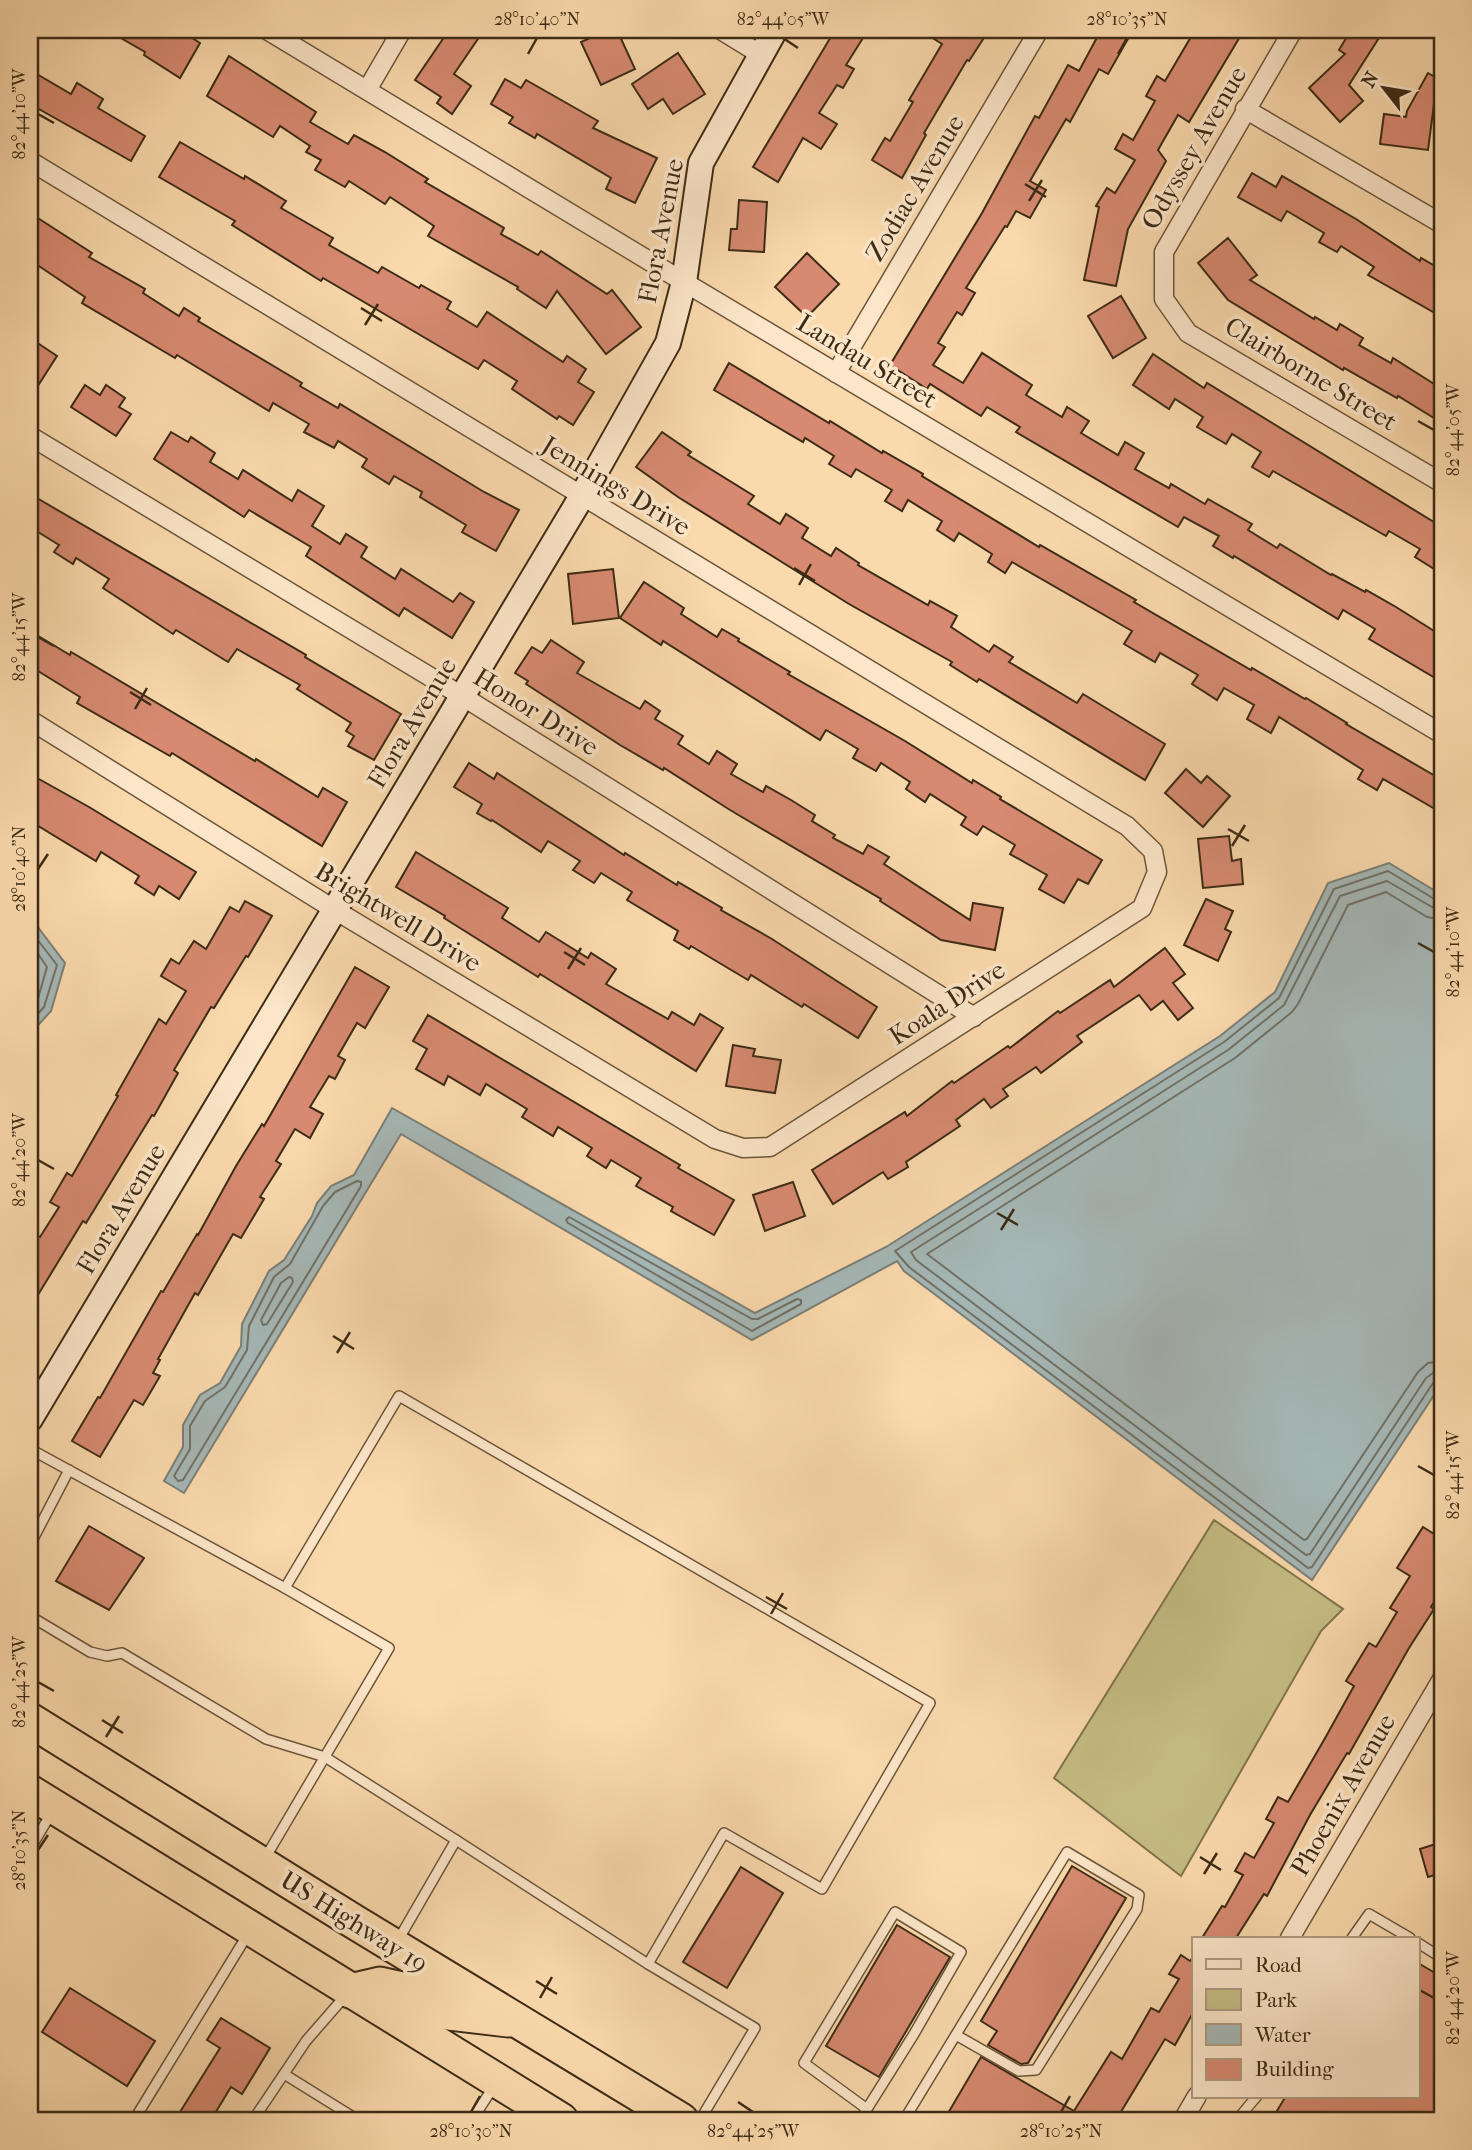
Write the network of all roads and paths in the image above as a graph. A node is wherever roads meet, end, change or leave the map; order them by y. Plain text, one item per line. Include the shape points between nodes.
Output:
1 (267, 30) edge
2 (402, 30) edge
3 (721, 30) edge
4 (775, 30) edge
5 (1040, 30) edge
6 (1293, 30) edge
7 (760, 54) junction
8 (367, 90) junction
9 (1245, 109) junction
10 (30, 161) edge
11 (1440, 219) edge
12 (684, 282) junction
13 (1164, 299) joint
14 (836, 373) junction
15 (30, 436) edge
16 (1442, 482) edge
17 (582, 496) junction
18 (462, 696) junction
19 (30, 720) edge
20 (1442, 734) edge
21 (1157, 872) joint
22 (335, 910) junction
23 (974, 1017) junction
24 (743, 1148) joint
25 (30, 1419) edge
26 (30, 1449) edge
27 (69, 1470) junction
28 (30, 1545) edge
29 (285, 1588) junction
30 (30, 1616) edge
31 (1442, 1679) edge
32 (30, 1720) edge
33 (325, 1757) junction
34 (42, 1800) edge
35 (456, 1840) junction
36 (30, 1849) edge
37 (261, 1864) junction
38 (250, 1929) junction
39 (1291, 1937) edge
40 (1353, 1937) edge
41 (1407, 1937) edge
42 (1420, 1944) edge
43 (395, 1947) junction
44 (1442, 1958) edge
45 (648, 1964) junction
46 (349, 1991) junction
47 (517, 2021) junction
48 (956, 2035) junction
49 (284, 2074) junction
50 (497, 2081) junction
51 (1196, 2098) edge
52 (1255, 2098) edge
53 (867, 2109) junction
54 (134, 2120) edge
55 (253, 2120) edge
56 (358, 2120) edge
57 (472, 2120) edge
58 (561, 2120) edge
59 (681, 2120) edge
60 (700, 2120) edge
61 (860, 2120) edge
62 (904, 2120) edge
63 (1183, 2120) edge
64 (1237, 2120) edge

1 - 8 street, Landau Street
2 - 8 street
3 - 7 street
4 - 7 street, Flora Avenue
5 - 14 street, Zodiac Avenue
6 - 9 street, Odyssey Avenue
7 - 12 street, Flora Avenue via 701,163
8 - 12 street, Landau Street
9 - 11 street
9 - 13 street, Odyssey Avenue via 1164,252
10 - 17 street, Jennings Drive
12 - 14 street, Landau Street
12 - 17 street, Flora Avenue via 668,344
13 - 16 street, Clairborne Street via 1188,333
14 - 20 street, Landau Street
15 - 18 street, Honor Drive
17 - 18 street, Flora Avenue
17 - 21 street, Jennings Drive via 1127,826 1153,851
18 - 22 street, Flora Avenue
18 - 23 street, Honor Drive
19 - 22 street, Brightwell Drive
21 - 23 street, Koala Drive via 1142,908
22 - 24 street, Brightwell Drive via 715,1139
22 - 25 street, Flora Avenue
23 - 24 street, Koala Drive via 771,1147
26 - 27 lane
27 - 28 lane
27 - 29 lane
29 - 33 lane via 389,1648
29 - 45 lane via 399,1396 930,1703 822,1889 724,1833
30 - 33 lane via 90,1652 122,1653 134,1659 266,1739
31 - 39 street, Phoenix Avenue
32 - 37 highway, US Highway 19
33 - 35 lane
33 - 37 lane
34 - 36 lane
34 - 38 highway
35 - 43 lane
35 - 45 lane
37 - 43 highway, US Highway 19
38 - 46 highway
38 - 54 lane
40 - 41 lane via 1369,1914
42 - 44 lane
43 - 47 highway, US Highway 19
45 - 60 lane via 755,2028
46 - 47 highway via 380,1984 407,1990 449,2013
46 - 49 lane
46 - 50 highway
47 - 59 highway, US Highway 19
48 - 48 lane via 1019,2071 1036,2070 1137,1909 1139,1895 1067,1852
48 - 62 lane
49 - 55 lane
49 - 56 lane
50 - 57 lane
50 - 58 highway
51 - 63 street
52 - 64 lane
53 - 53 lane via 961,1952 895,1912 804,2063
53 - 61 lane

